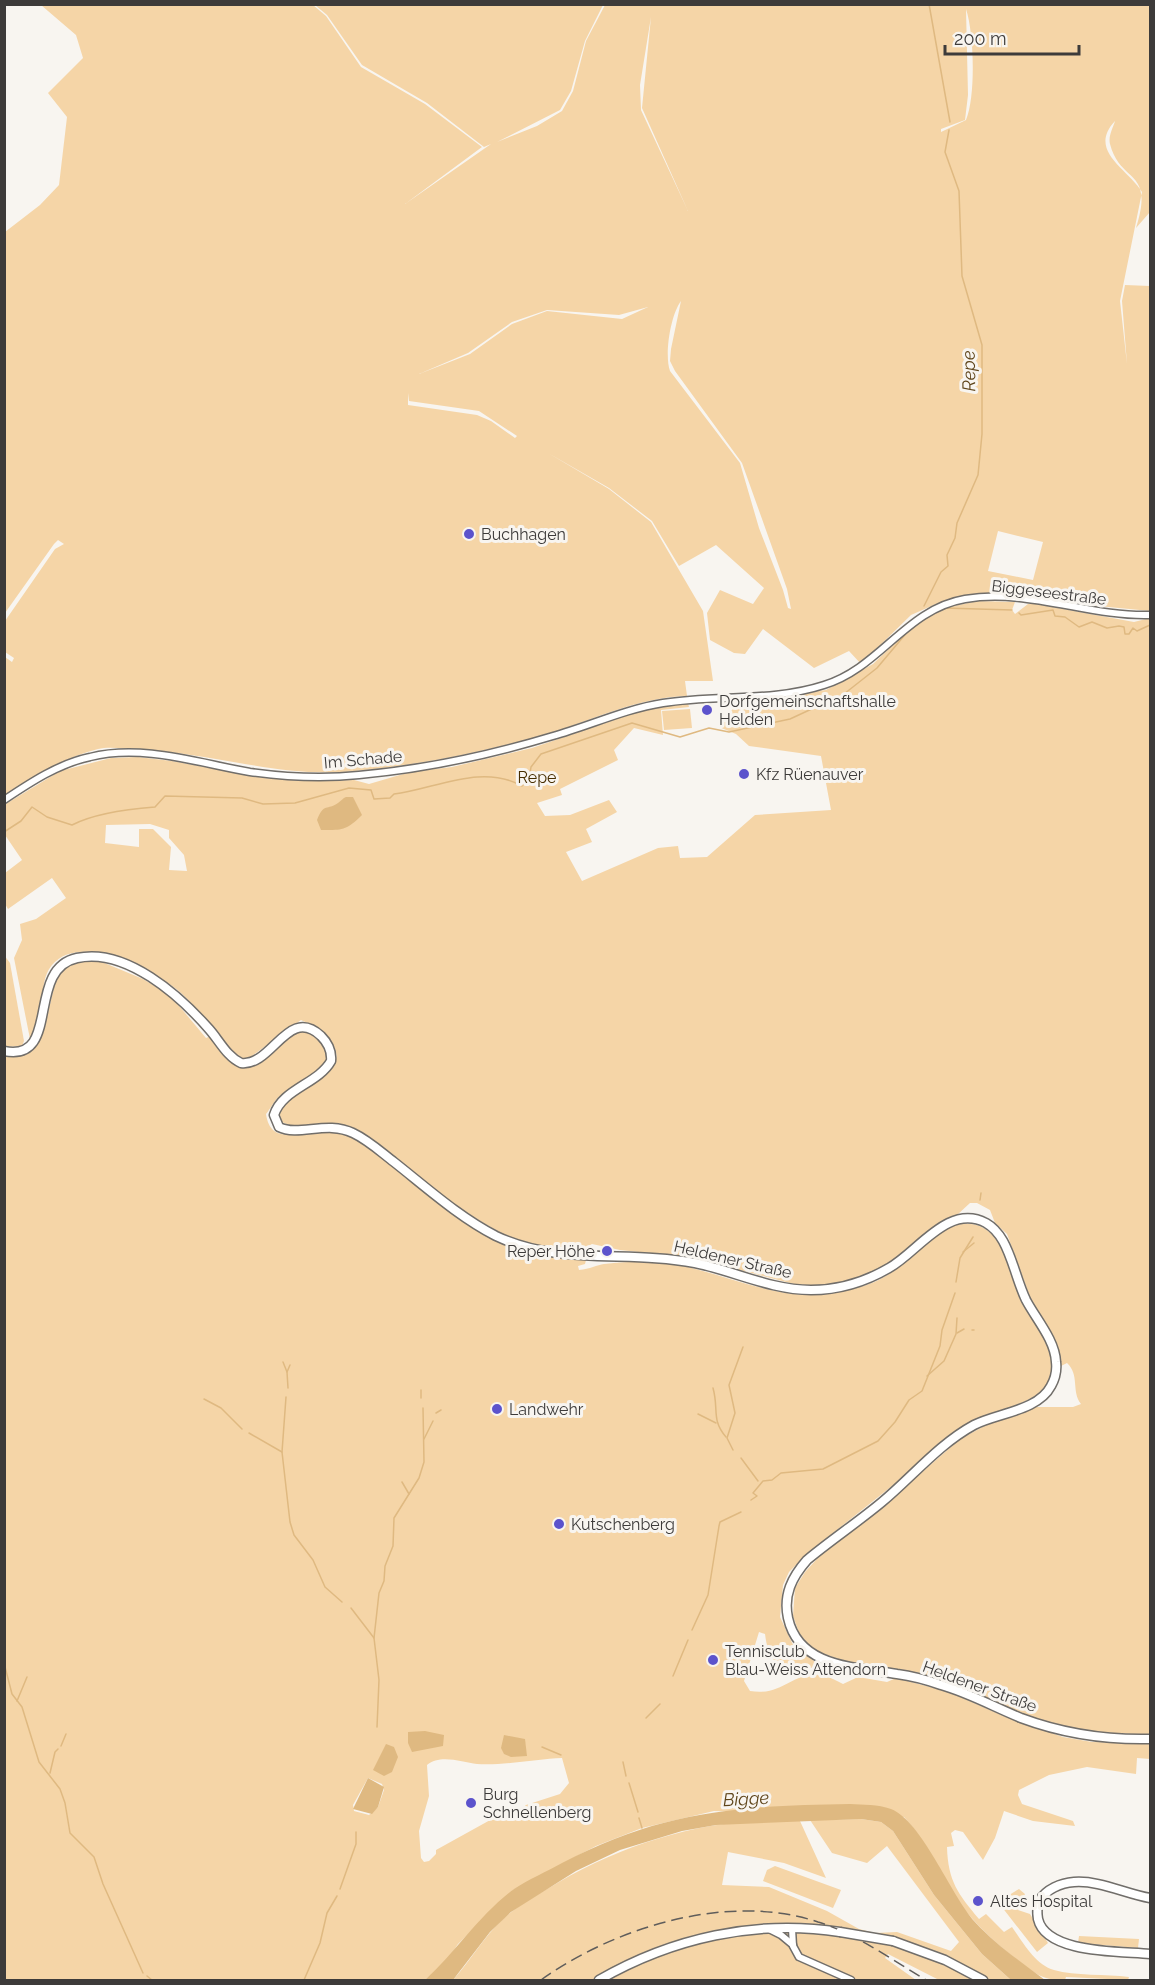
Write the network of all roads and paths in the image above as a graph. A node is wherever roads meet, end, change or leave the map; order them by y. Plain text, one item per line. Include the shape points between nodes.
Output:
1 (1150, 615) edge
2 (729, 698) joint
3 (4, 800) edge
4 (4, 1051) edge
5 (1150, 1739) edge
6 (1150, 1898) edge
7 (769, 1929) junction
8 (792, 1929) junction
9 (793, 1946) junction
10 (1150, 1954) edge
11 (598, 1980) edge
12 (851, 1980) edge
13 (983, 1980) edge

1 - 2 street, Biggeseestraße via 1118,615 1019,599 980,597 947,603 913,620 867,664 834,682 789,693
2 - 3 street, Im Schade via 663,702 481,755 359,775 278,775 166,756 101,755 57,768
4 - 5 main road, Heldener Straße via 19,1051 34,1042 49,981 56,969 77,958 100,957 137,970 171,990 241,1063 257,1060 293,1029 314,1031 330,1049 331,1061 279,1104 274,1115 279,1127 290,1130 323,1126 352,1132 469,1221 540,1252 696,1263 794,1289 824,1289 852,1285 877,1275 950,1222 968,1219 986,1223 1004,1243 1025,1298 1051,1344 1056,1360 1051,1387 1035,1401 964,1431 807,1560 788,1588 789,1624 807,1650 829,1662 930,1681 1064,1731 1098,1738
6 - 10 main road via 1075,1882 1054,1887 1037,1910 1040,1925 1059,1942
7 - 8 main road
7 - 9 street
7 - 11 main road via 730,1932 682,1943
8 - 9 street
8 - 13 main road, bridge via 893,1941 945,1960
9 - 12 street via 803,1960

